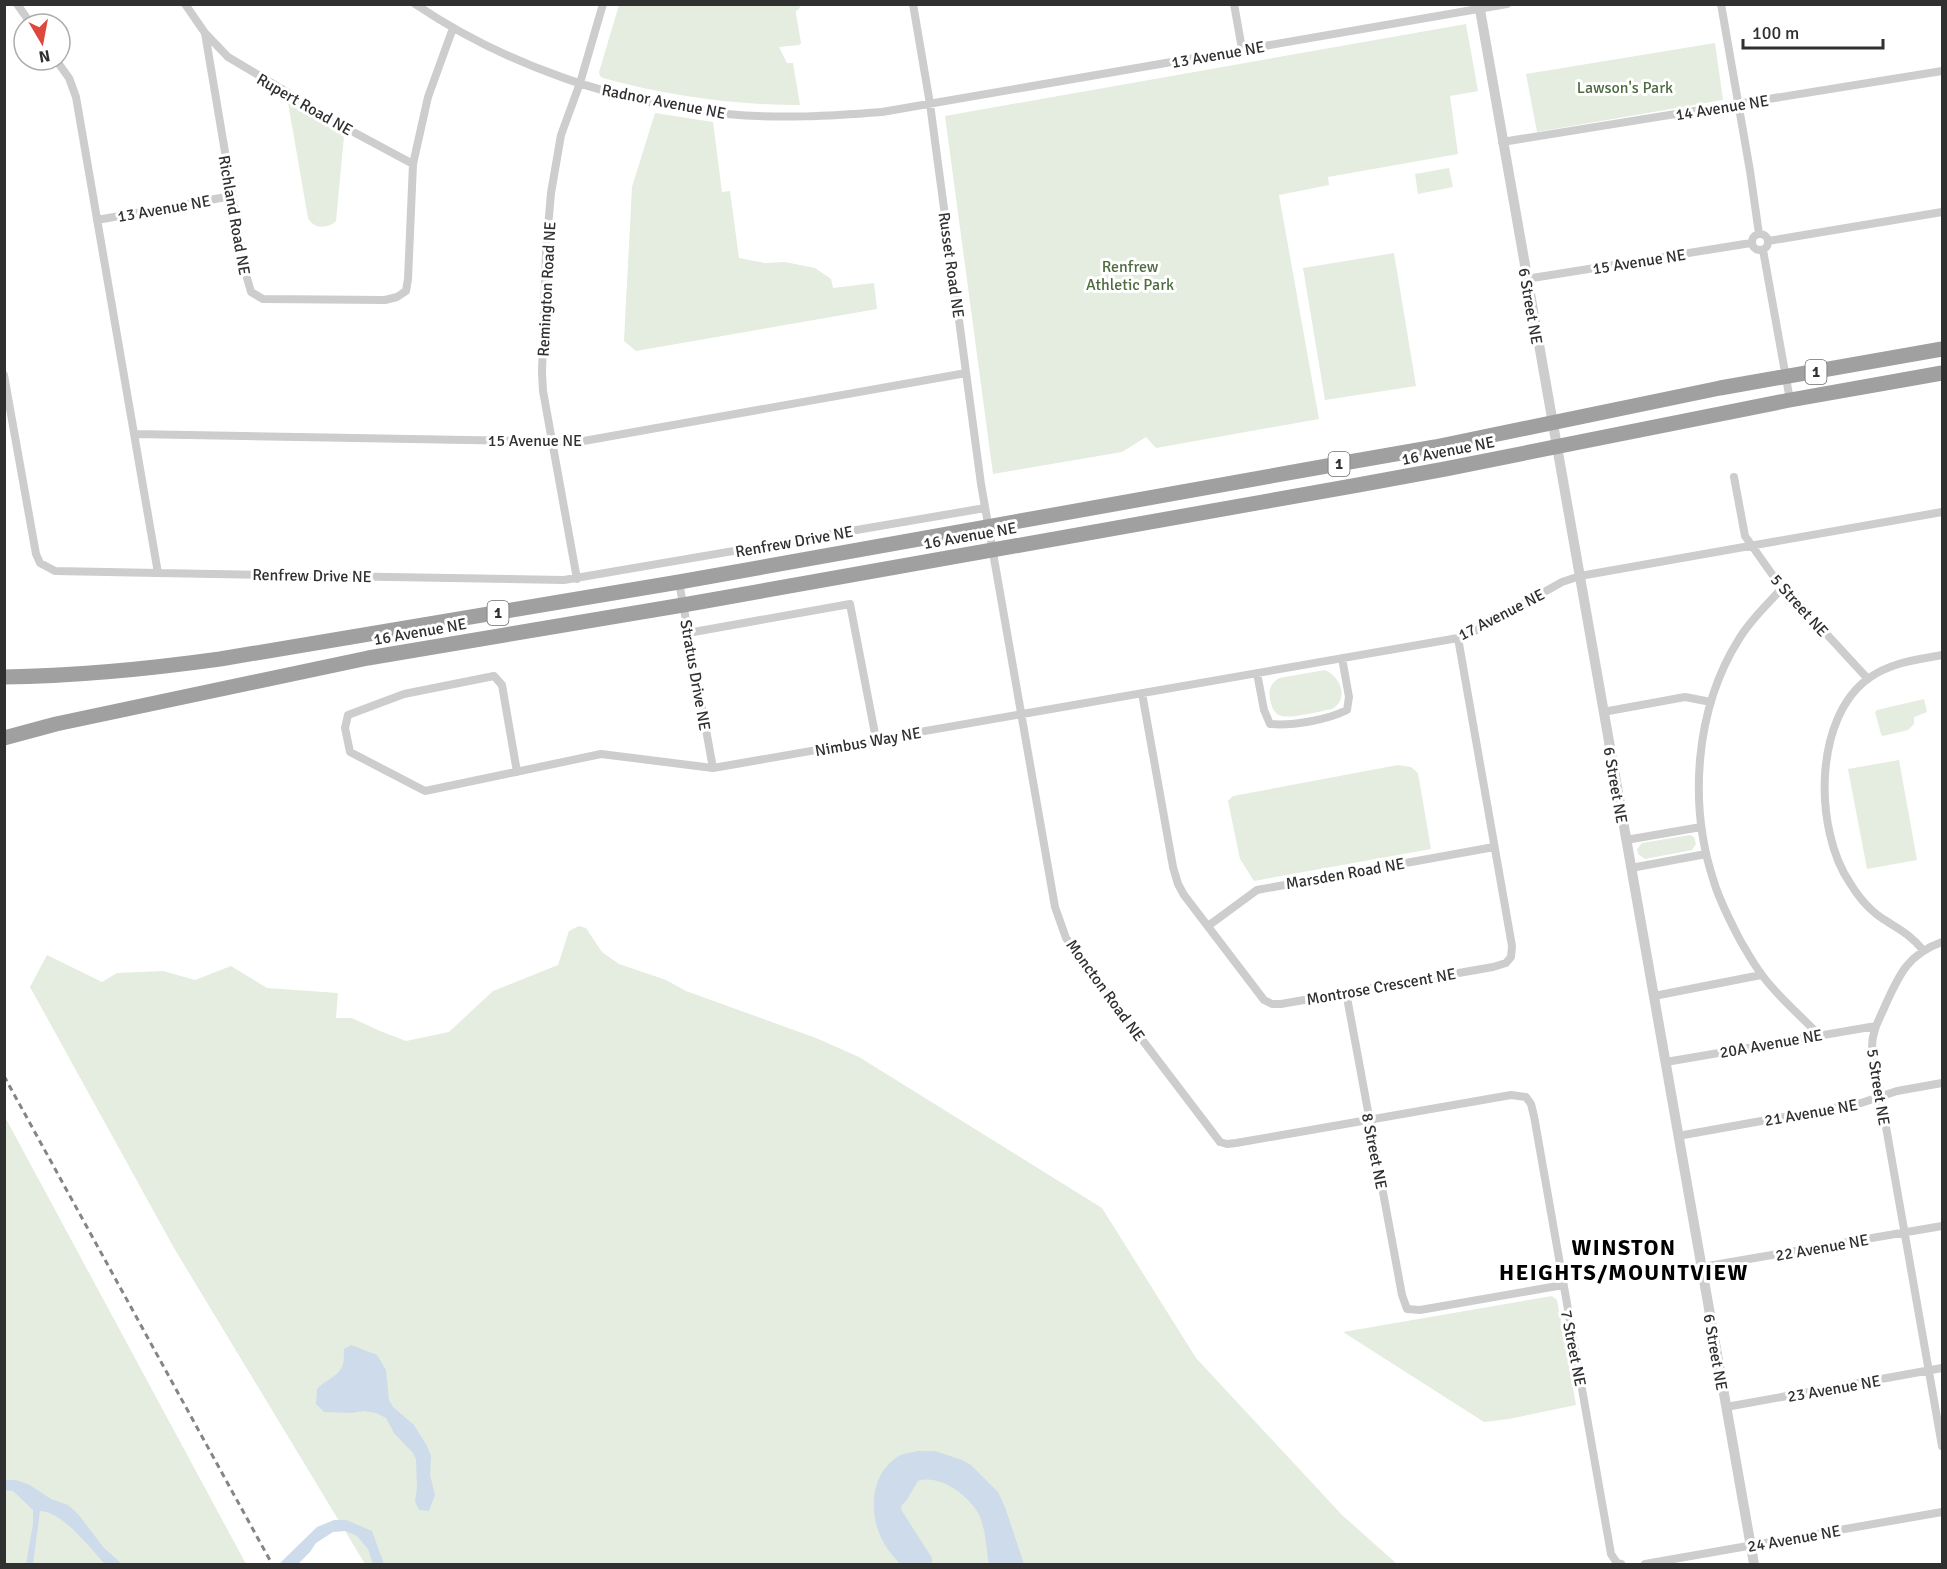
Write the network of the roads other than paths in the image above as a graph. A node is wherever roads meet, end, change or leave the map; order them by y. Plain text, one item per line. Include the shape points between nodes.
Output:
1 (185, 4) edge
2 (415, 4) edge
3 (603, 4) edge
4 (913, 4) edge
5 (1234, 4) edge
6 (1507, 4) edge
7 (1721, 4) edge
8 (1479, 7) edge
9 (453, 28) junction
10 (205, 33) junction
11 (1242, 50) junction
12 (1942, 71) edge
13 (65, 72) edge
14 (580, 83) junction
15 (930, 104) junction
16 (1739, 104) junction
17 (1502, 142) junction
18 (413, 164) junction
19 (232, 196) junction
20 (1942, 212) edge
21 (97, 220) junction
22 (1759, 234) junction
23 (1768, 241) junction
24 (1751, 243) junction
25 (1763, 250) junction
26 (1526, 279) junction
27 (1942, 349) edge
28 (966, 373) junction
29 (1942, 373) edge
30 (4, 375) edge
31 (1786, 377) junction
32 (1790, 400) junction
33 (1551, 423) junction
34 (134, 434) junction
35 (552, 441) junction
36 (1556, 446) junction
37 (1734, 477) dead end
38 (985, 508) junction
39 (1942, 512) edge
40 (988, 526) junction
41 (1752, 546) junction
42 (992, 549) junction
43 (158, 573) junction
44 (1580, 576) junction
45 (577, 579) junction
46 (679, 582) junction
47 (1783, 587) junction
48 (683, 605) junction
49 (688, 633) junction
50 (1458, 638) junction
51 (1942, 655) edge
52 (1342, 658) junction
53 (1257, 673) junction
54 (4, 677) edge
55 (1868, 679) junction
56 (1142, 693) junction
57 (1711, 702) junction
58 (1603, 712) junction
59 (1022, 713) junction
60 (4, 738) edge
61 (876, 739) junction
62 (713, 768) junction
63 (517, 771) junction
64 (1701, 827) junction
65 (1626, 840) junction
66 (1494, 848) junction
67 (1706, 854) junction
68 (1631, 868) junction
69 (1208, 926) junction
70 (1942, 942) edge
71 (1923, 950) junction
72 (1761, 975) junction
73 (1346, 992) junction
74 (1654, 996) junction
75 (1875, 1026) junction
76 (1819, 1035) junction
77 (1666, 1062) junction
78 (1942, 1083) edge
79 (1880, 1096) junction
80 (1369, 1120) junction
81 (1678, 1136) junction
82 (1942, 1226) edge
83 (1905, 1233) junction
84 (1702, 1267) junction
85 (1563, 1285) junction
86 (1942, 1368) edge
87 (1929, 1371) junction
88 (1726, 1407) junction
89 (1942, 1446) edge
90 (1942, 1512) edge
91 (1751, 1546) junction
92 (1619, 1564) edge
93 (1645, 1564) edge
94 (1754, 1564) edge

1 - 10 street, Richland Road NE
2 - 9 street, Radnor Avenue NE
3 - 14 street, Remington Road NE
4 - 15 street, Russet Road NE
5 - 11 street
6 - 8 street, 13 Avenue NE
7 - 16 street
8 - 11 street, 13 Avenue NE
8 - 17 street, 6 Street NE
9 - 14 street, Radnor Avenue NE via 517,60
9 - 18 street, Richland Road NE via 428,97
10 - 18 street, Rupert Road NE via 228,57 318,113
10 - 19 street, Richland Road NE
11 - 15 street, 13 Avenue NE
12 - 16 street, 14 Avenue NE
13 - 21 street via 76,97
14 - 15 street, Radnor Avenue NE via 649,101 756,116 836,116
14 - 35 street, Remington Road NE via 561,135 546,251 542,372
15 - 28 street, Russet Road NE
16 - 17 street, 14 Avenue NE
16 - 22 street
17 - 26 street, 6 Street NE
18 - 19 street, Richland Road NE via 406,291 385,300 263,299 251,292
19 - 21 street, 13 Avenue NE
20 - 23 street
21 - 34 street
22 - 23 street via 1764,234
22 - 24 street
23 - 25 street
24 - 25 street via 1755,249
24 - 26 street, 15 Avenue NE
25 - 31 street
26 - 33 street, 6 Street NE
27 - 31 highway, 16 Avenue NE / 1
28 - 35 street, 15 Avenue NE via 578,442
28 - 38 street, Russet Road NE
29 - 32 highway, 16 Avenue NE / 1
30 - 43 street, Renfrew Drive NE via 40,563 64,572
31 - 32 street
31 - 33 highway, 16 Avenue NE / 1
32 - 36 highway, 16 Avenue NE / 1
33 - 36 street, 6 Street NE
33 - 40 highway, 16 Avenue NE / 1
34 - 35 street, 15 Avenue NE
34 - 43 street
35 - 45 street, Remington Road NE
36 - 42 highway, 16 Avenue NE / 1 via 1436,471
36 - 44 street, 6 Street NE
37 - 41 street, 5 Street NE via 1745,536
38 - 40 street, Russet Road NE
38 - 45 street, Renfrew Drive NE
39 - 41 street, 17 Avenue NE
40 - 42 street, Moncton Road NE
40 - 46 highway, 16 Avenue NE / 1
41 - 44 street, 17 Avenue NE
41 - 47 street, 5 Street NE
42 - 48 highway, 16 Avenue NE / 1
42 - 59 street, Moncton Road NE
43 - 45 street, Renfrew Drive NE
44 - 50 street, 17 Avenue NE
44 - 58 street, 6 Street NE
46 - 48 street, Stratus Drive NE
46 - 54 highway, 16 Avenue NE / 1 via 209,660 82,674
47 - 55 street, 5 Street NE
47 - 57 street via 1739,639
48 - 49 street, Stratus Drive NE
48 - 60 highway, 16 Avenue NE / 1 via 368,658
49 - 61 street via 850,604
49 - 62 street, Stratus Drive NE
50 - 52 street, 17 Avenue NE
50 - 66 street, Montrose Crescent NE
51 - 55 street via 1892,665
52 - 53 street, 17 Avenue NE
52 - 53 street via 1349,697 1347,710 1336,716 1270,724
53 - 56 street, 17 Avenue NE
55 - 71 street via 1846,702 1832,732 1826,768 1829,832 1836,858 1857,893
56 - 59 street, 17 Avenue NE
56 - 69 street, Montrose Crescent NE via 1175,876
57 - 58 street via 1685,697
57 - 64 street via 1700,760
58 - 65 street, 6 Street NE
59 - 61 street, Nimbus Way NE
59 - 80 street, Moncton Road NE via 1055,907 1062,928 1080,958 1220,1142 1236,1143
61 - 62 street, Nimbus Way NE
62 - 63 street, Nimbus Way NE via 601,754
63 - 63 street, Nimbus Way NE via 425,791 350,752 345,728 348,715 404,694 494,676 502,686
64 - 65 street
64 - 67 street
65 - 68 street, 6 Street NE
66 - 69 street, Marsden Road NE via 1257,890
66 - 73 street, Montrose Crescent NE via 1512,946 1506,963
67 - 68 street
67 - 72 street via 1727,916
68 - 74 street, 6 Street NE
69 - 73 street, Montrose Crescent NE via 1264,1000 1272,1004
70 - 71 street
71 - 75 street, 5 Street NE via 1899,976
72 - 74 street
72 - 76 street
73 - 80 street, 8 Street NE
74 - 77 street, 6 Street NE
75 - 76 street, 20A Avenue NE
75 - 79 street, 5 Street NE via 1872,1047
76 - 77 street, 20A Avenue NE
77 - 81 street, 6 Street NE
78 - 79 street, 21 Avenue NE
79 - 81 street, 21 Avenue NE via 1861,1104
79 - 83 street, 5 Street NE
80 - 85 street, 8 Street NE via 1407,1309
80 - 85 street, 7 Street NE via 1511,1095 1526,1097 1534,1116
81 - 84 street, 6 Street NE
82 - 83 street, 22 Avenue NE
83 - 84 street, 22 Avenue NE
83 - 87 street, 5 Street NE
84 - 88 street, 6 Street NE
85 - 92 street, 7 Street NE via 1611,1554
86 - 87 street, 23 Avenue NE
87 - 88 street, 23 Avenue NE
87 - 89 street, 5 Street NE
88 - 91 street, 6 Street NE
90 - 91 street, 24 Avenue NE
91 - 93 street, 24 Avenue NE
91 - 94 street, 6 Street NE

